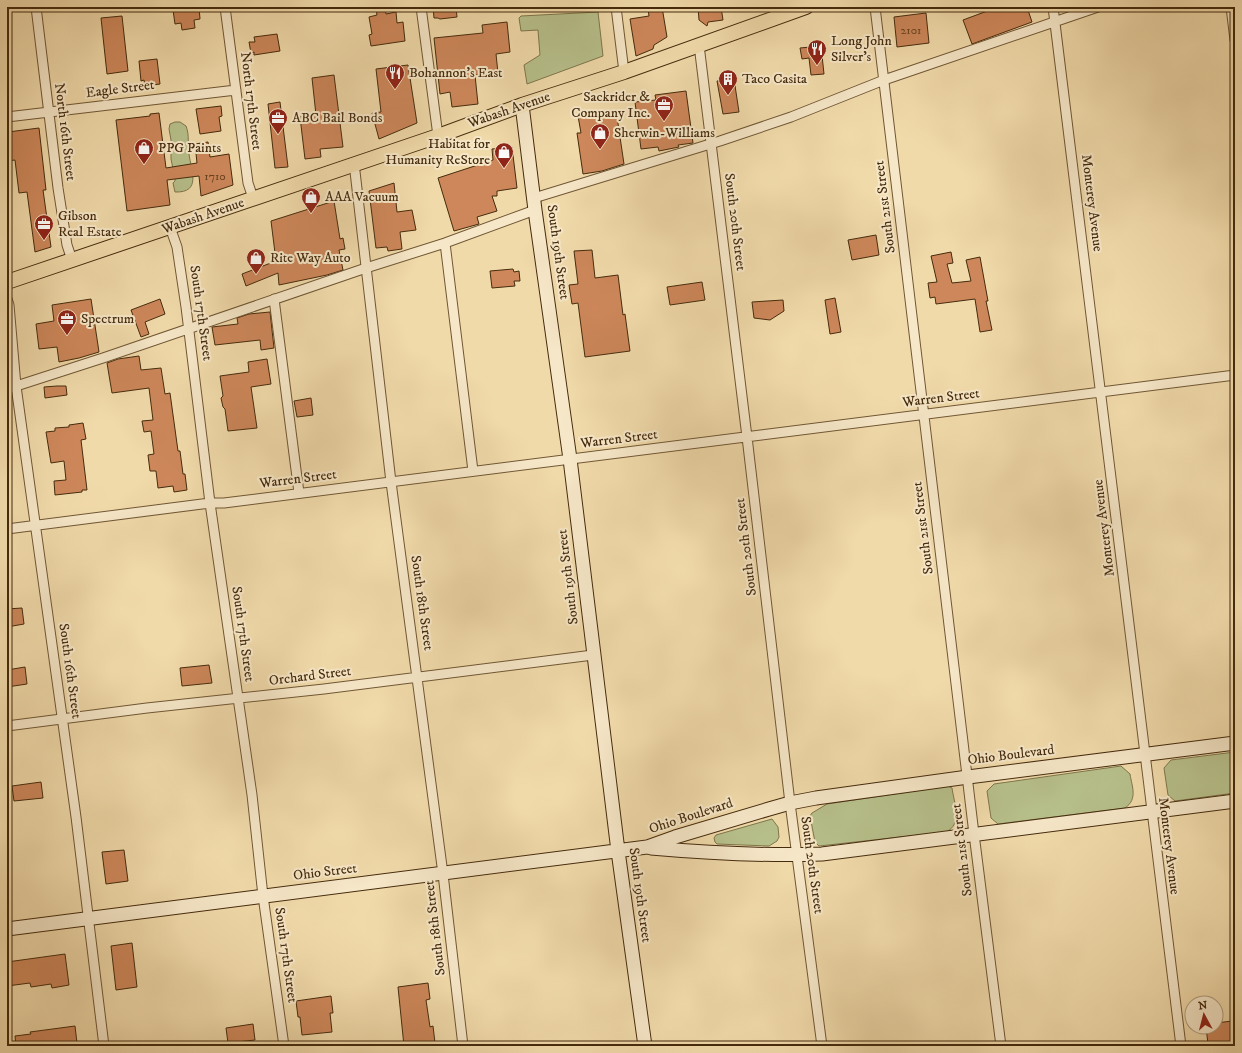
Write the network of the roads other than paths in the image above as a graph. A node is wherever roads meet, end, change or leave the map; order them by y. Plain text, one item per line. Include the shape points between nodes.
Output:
1 (36, 7) edge
2 (225, 7) edge
3 (421, 7) edge
4 (616, 7) edge
5 (875, 7) edge
6 (1054, 7) edge
7 (1098, 7) edge
8 (1231, 7) edge
9 (802, 8) edge
10 (1055, 22) junction
11 (1235, 40) edge
12 (699, 45) junction
13 (624, 72) junction
14 (884, 80) junction
15 (236, 90) junction
16 (522, 105) junction
17 (49, 112) junction
18 (7, 117) edge
19 (438, 136) junction
20 (711, 144) junction
21 (354, 163) junction
22 (253, 198) junction
23 (535, 204) junction
24 (170, 227) junction
25 (445, 243) junction
26 (72, 260) junction
27 (366, 268) junction
28 (7, 282) edge
29 (7, 299) edge
30 (274, 300) junction
31 (189, 329) junction
32 (1235, 375) edge
33 (16, 386) junction
34 (7, 389) edge
35 (1102, 392) junction
36 (924, 414) junction
37 (747, 437) junction
38 (570, 459) junction
39 (473, 471) junction
40 (391, 482) junction
41 (299, 493) junction
42 (210, 503) junction
43 (35, 526) junction
44 (7, 529) edge
45 (593, 655) junction
46 (417, 677) junction
47 (237, 698) junction
48 (63, 720) junction
49 (7, 726) edge
50 (1235, 743) edge
51 (1144, 755) junction
52 (968, 776) junction
53 (1235, 801) edge
54 (790, 803) junction
55 (1150, 811) junction
56 (974, 834) junction
57 (647, 847) junction
58 (618, 851) junction
59 (797, 855) junction
60 (443, 874) junction
61 (264, 896) junction
62 (89, 919) junction
63 (7, 930) edge
64 (104, 1046) edge
65 (284, 1046) edge
66 (463, 1046) edge
67 (644, 1046) edge
68 (822, 1046) edge
69 (1001, 1046) edge
70 (1181, 1046) edge

1 - 17 street, North 16th Street
2 - 15 street, North 17th Street
3 - 19 street
4 - 13 street
5 - 14 street, South 21st Street
6 - 10 street, Monterey Avenue
7 - 10 street
8 - 11 street
9 - 12 main road, Wabash Avenue
10 - 14 street
10 - 35 street, Monterey Avenue
12 - 13 main road, Wabash Avenue
12 - 20 street, South 20th Street
13 - 16 main road, Wabash Avenue
14 - 20 street via 791,117
14 - 36 street, South 21st Street
15 - 17 street, Eagle Street
15 - 22 street, North 17th Street via 248,183
16 - 19 main road, Wabash Avenue
16 - 23 street, South 19th Street
17 - 18 street, Eagle Street
17 - 26 street, North 16th Street via 67,245
19 - 21 main road, Wabash Avenue
20 - 23 street
20 - 37 street, South 20th Street
21 - 22 main road, Wabash Avenue
21 - 27 street, South 18th Street
22 - 24 main road, Wabash Avenue
23 - 25 street
23 - 38 street, South 19th Street
24 - 26 main road, Wabash Avenue
24 - 31 street, South 17th Street via 177,247
25 - 27 street
25 - 39 street
26 - 28 main road, Wabash Avenue
27 - 30 street
27 - 40 street, South 18th Street
29 - 33 street, South 16th Street
30 - 31 street
30 - 41 street
31 - 33 street
31 - 42 street, South 17th Street
32 - 35 street, Warren Street
33 - 34 street
33 - 43 street, South 16th Street
35 - 36 street, Warren Street
35 - 51 street, Monterey Avenue
36 - 37 street, Warren Street
36 - 52 street, South 21st Street
37 - 38 street, Warren Street
37 - 54 street, South 20th Street
38 - 39 street, Warren Street
38 - 45 street, South 19th Street
39 - 40 street, Warren Street
40 - 41 street, Warren Street
40 - 46 street, South 18th Street
41 - 42 street, Warren Street
42 - 43 street, Warren Street
42 - 47 street, South 17th Street
43 - 44 street, Warren Street
43 - 48 street, South 16th Street
45 - 46 street, Orchard Street
45 - 58 street, South 19th Street
46 - 47 street, Orchard Street
46 - 60 street, South 18th Street
47 - 48 street, Orchard Street
47 - 61 street, South 17th Street
48 - 49 street, Orchard Street
48 - 62 street, South 16th Street
50 - 51 street, Ohio Boulevard
51 - 52 street, Ohio Boulevard
51 - 55 street, Monterey Avenue
52 - 54 street, Ohio Boulevard
52 - 56 street, South 21st Street
53 - 55 street, Ohio Boulevard
54 - 57 street, Ohio Boulevard
54 - 59 street, South 20th Street
55 - 56 street, Ohio Boulevard
55 - 70 street, Monterey Avenue
56 - 59 street, Ohio Boulevard
56 - 69 street, South 21st Street
57 - 58 street, Ohio Street
57 - 59 street, Ohio Boulevard
58 - 60 street, Ohio Street
58 - 67 street, South 19th Street
59 - 68 street, South 20th Street
60 - 61 street, Ohio Street
60 - 66 street, South 18th Street
61 - 62 street, Ohio Street
61 - 65 street, South 17th Street
62 - 63 street, Ohio Street
62 - 64 street, South 16th Street

